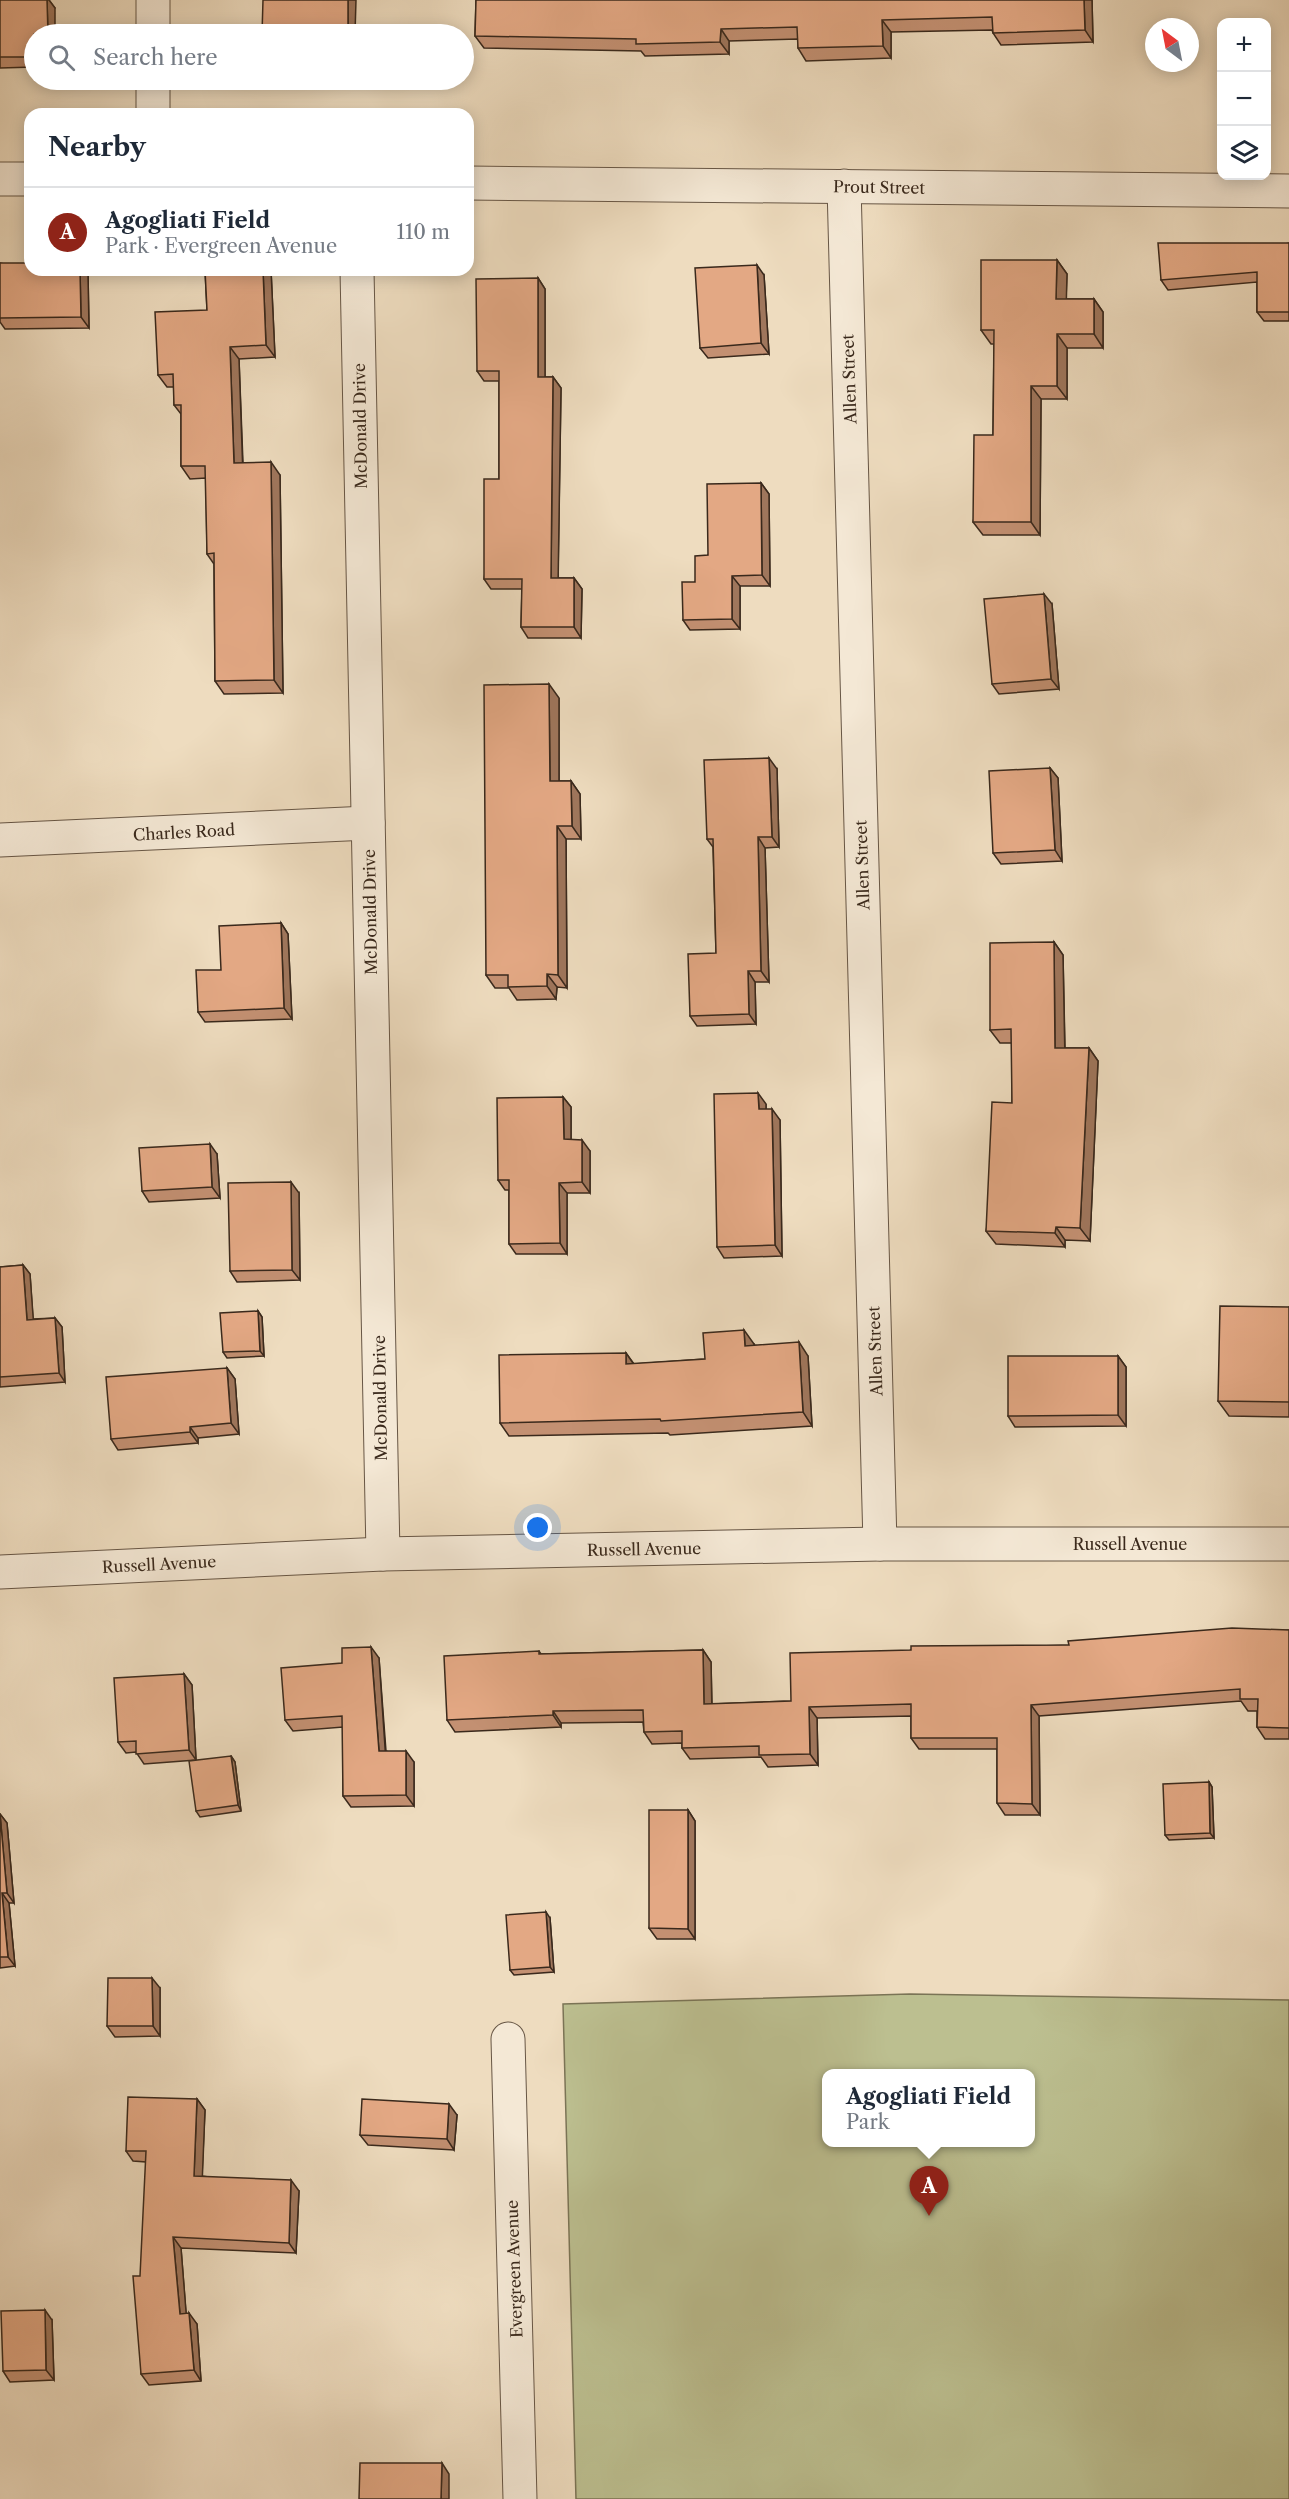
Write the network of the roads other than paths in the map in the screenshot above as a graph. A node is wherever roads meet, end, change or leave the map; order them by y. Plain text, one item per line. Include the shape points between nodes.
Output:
1 (153, 0) edge
2 (153, 24) edge
3 (153, 90) edge
4 (153, 108) edge
5 (0, 179) edge
6 (24, 179) edge
7 (474, 183) edge
8 (844, 186) junction
9 (1289, 191) edge
10 (357, 276) edge
11 (368, 823) junction
12 (0, 840) edge
13 (880, 1544) junction
14 (1289, 1544) edge
15 (383, 1554) junction
16 (0, 1572) edge
17 (508, 2039) dead end
18 (520, 2499) edge

1 - 2 street
3 - 4 street
5 - 6 street
7 - 8 street, Prout Street
8 - 9 street, Prout Street
8 - 13 street, Allen Street
10 - 11 street, McDonald Drive
11 - 12 street, Charles Road
11 - 15 street, McDonald Drive
13 - 14 street, Russell Avenue
13 - 15 street, Russell Avenue
15 - 16 street, Russell Avenue
17 - 18 street, Evergreen Avenue

